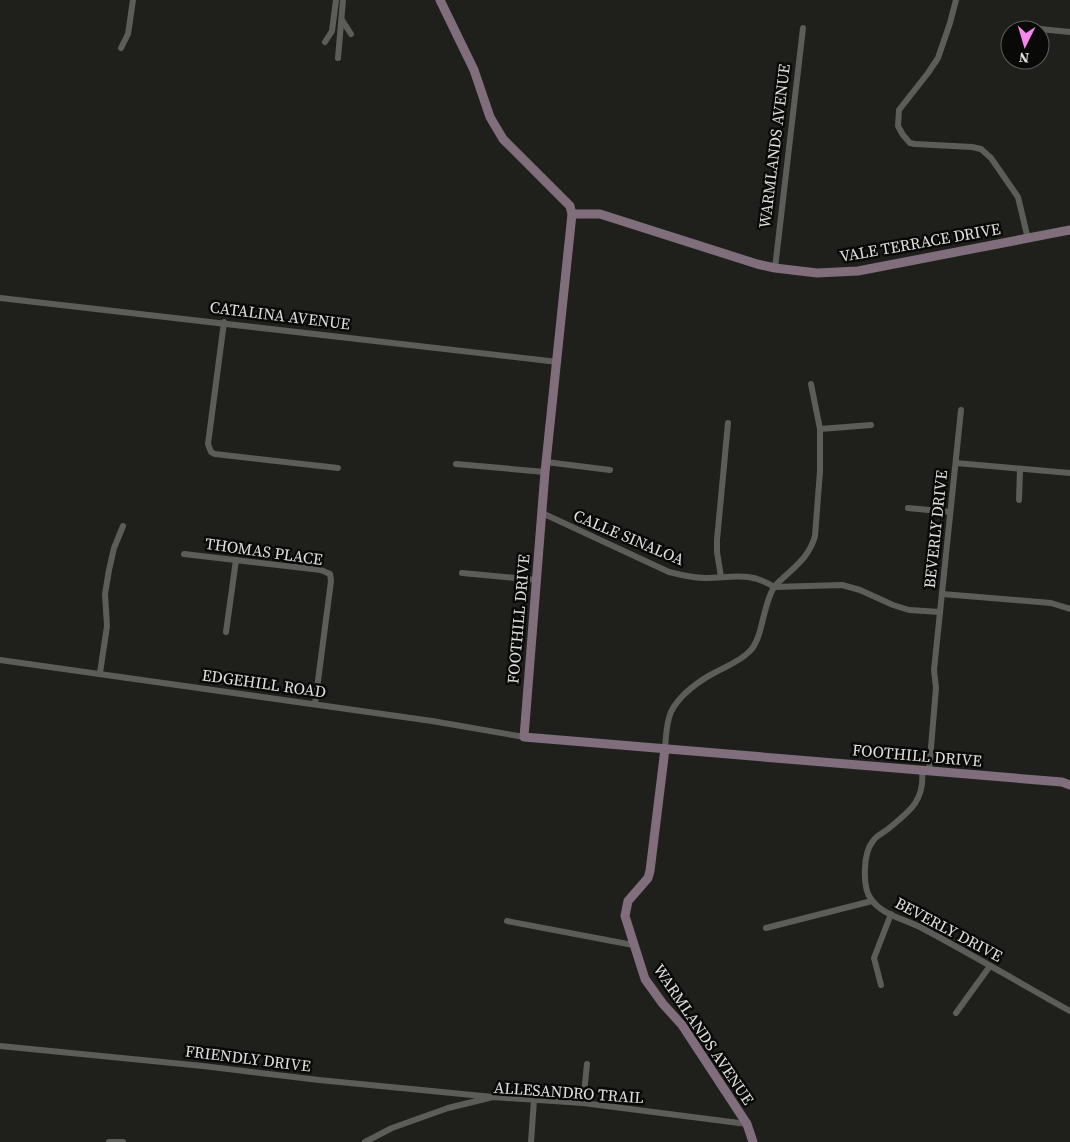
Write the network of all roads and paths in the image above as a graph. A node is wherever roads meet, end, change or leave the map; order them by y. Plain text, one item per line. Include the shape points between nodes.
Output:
1 (132, 0) edge
2 (336, 0) edge
3 (343, 0) edge
4 (440, 0) edge
5 (956, 0) edge
6 (341, 19) junction
7 (803, 28) dead end
8 (1050, 30) edge
9 (1070, 32) edge
10 (351, 34) dead end
11 (324, 42) dead end
12 (120, 48) dead end
13 (338, 58) dead end
14 (572, 214) junction
15 (1070, 230) edge
16 (1028, 238) junction
17 (775, 268) junction
18 (0, 298) edge
19 (224, 322) junction
20 (558, 362) junction
21 (811, 384) dead end
22 (961, 410) dead end
23 (728, 422) dead end
24 (871, 425) dead end
25 (820, 429) junction
26 (546, 462) junction
27 (956, 463) junction
28 (456, 464) dead end
29 (338, 468) dead end
30 (1020, 469) junction
31 (610, 470) dead end
32 (545, 472) junction
33 (1070, 473) edge
34 (1019, 500) dead end
35 (908, 508) dead end
36 (950, 512) junction
37 (542, 513) junction
38 (123, 526) dead end
39 (184, 554) dead end
40 (236, 560) junction
41 (462, 574) dead end
42 (721, 576) junction
43 (537, 580) junction
44 (774, 587) junction
45 (942, 594) junction
46 (1070, 609) edge
47 (940, 612) junction
48 (226, 632) dead end
49 (0, 660) edge
50 (100, 673) junction
51 (315, 704) junction
52 (524, 737) junction
53 (665, 749) junction
54 (926, 771) junction
55 (1070, 785) edge
56 (872, 901) junction
57 (891, 914) junction
58 (507, 921) dead end
59 (766, 928) dead end
60 (633, 945) junction
61 (990, 966) junction
62 (880, 985) dead end
63 (1070, 1011) edge
64 (956, 1013) dead end
65 (0, 1046) edge
66 (587, 1064) dead end
67 (493, 1097) junction
68 (534, 1100) junction
69 (583, 1104) junction
70 (747, 1124) junction
71 (109, 1142) edge
72 (123, 1142) edge
73 (366, 1142) edge
74 (531, 1142) edge
75 (753, 1142) edge

1 - 12 street via 128,34
2 - 11 street via 332,31
3 - 6 street
4 - 14 street via 474,70 490,117 503,139 570,206
5 - 16 street via 938,58 900,110 898,126 910,143 981,149 1018,197
6 - 10 street
6 - 13 street
7 - 17 street, WARMLANDS AVENUE
8 - 9 street
14 - 17 street, VALE TERRACE DRIVE via 600,214
14 - 20 street, FOOTHILL DRIVE
15 - 16 street, VALE TERRACE DRIVE
16 - 17 street, VALE TERRACE DRIVE via 858,271 816,273
18 - 19 street, CATALINA AVENUE
19 - 20 street, CATALINA AVENUE
19 - 29 street via 208,444 211,452
20 - 26 street, FOOTHILL DRIVE
21 - 25 street, WARMLANDS AVENUE
22 - 27 street, BEVERLY DRIVE
23 - 42 street via 717,540
24 - 25 street
25 - 44 street, WARMLANDS AVENUE via 820,471 813,544 804,558
26 - 31 street
26 - 32 street, FOOTHILL DRIVE
27 - 30 street
27 - 36 street, BEVERLY DRIVE
28 - 32 street
30 - 33 street
30 - 34 street
32 - 37 street, FOOTHILL DRIVE
35 - 36 street
36 - 45 street, BEVERLY DRIVE
37 - 42 street, CALLE SINALOA via 669,572 705,578
37 - 43 street, FOOTHILL DRIVE
38 - 50 street via 114,548 105,594 107,626
39 - 40 street, THOMAS PLACE
40 - 48 street
40 - 51 street, THOMAS PLACE via 321,570 330,574
41 - 43 street
42 - 44 street, CALLE SINALOA via 749,577
43 - 52 street, FOOTHILL DRIVE
44 - 47 street, CALLE SINALOA via 842,585 909,610
44 - 53 street, WARMLANDS AVENUE via 763,613 756,643 748,654 712,674 678,700 668,720
45 - 46 street via 1051,603
45 - 47 street, BEVERLY DRIVE
47 - 54 street, BEVERLY DRIVE via 934,670 936,688
49 - 50 street, EDGEHILL ROAD
50 - 51 street, EDGEHILL ROAD
51 - 52 street, EDGEHILL ROAD
52 - 53 street, FOOTHILL DRIVE
53 - 54 street, FOOTHILL DRIVE
53 - 60 street, WARMLANDS AVENUE via 650,871 648,878 628,901 626,909
54 - 55 street, FOOTHILL DRIVE
54 - 56 street, BEVERLY DRIVE via 915,806 873,840 867,851 865,876
56 - 57 street, BEVERLY DRIVE
56 - 59 street
57 - 61 street, BEVERLY DRIVE
57 - 62 street via 874,958
58 - 60 street
60 - 70 street, WARMLANDS AVENUE via 645,979 682,1025
61 - 63 street, BEVERLY DRIVE
61 - 64 street
65 - 67 street, FRIENDLY DRIVE
66 - 69 street
67 - 68 street, ALLESANDRO TRAIL
67 - 73 street, ALLESANDRO TRAIL via 448,1108 392,1128
68 - 69 street, ALLESANDRO TRAIL
68 - 74 street
69 - 70 street, ALLESANDRO TRAIL
70 - 75 street, WARMLANDS AVENUE
71 - 72 street

